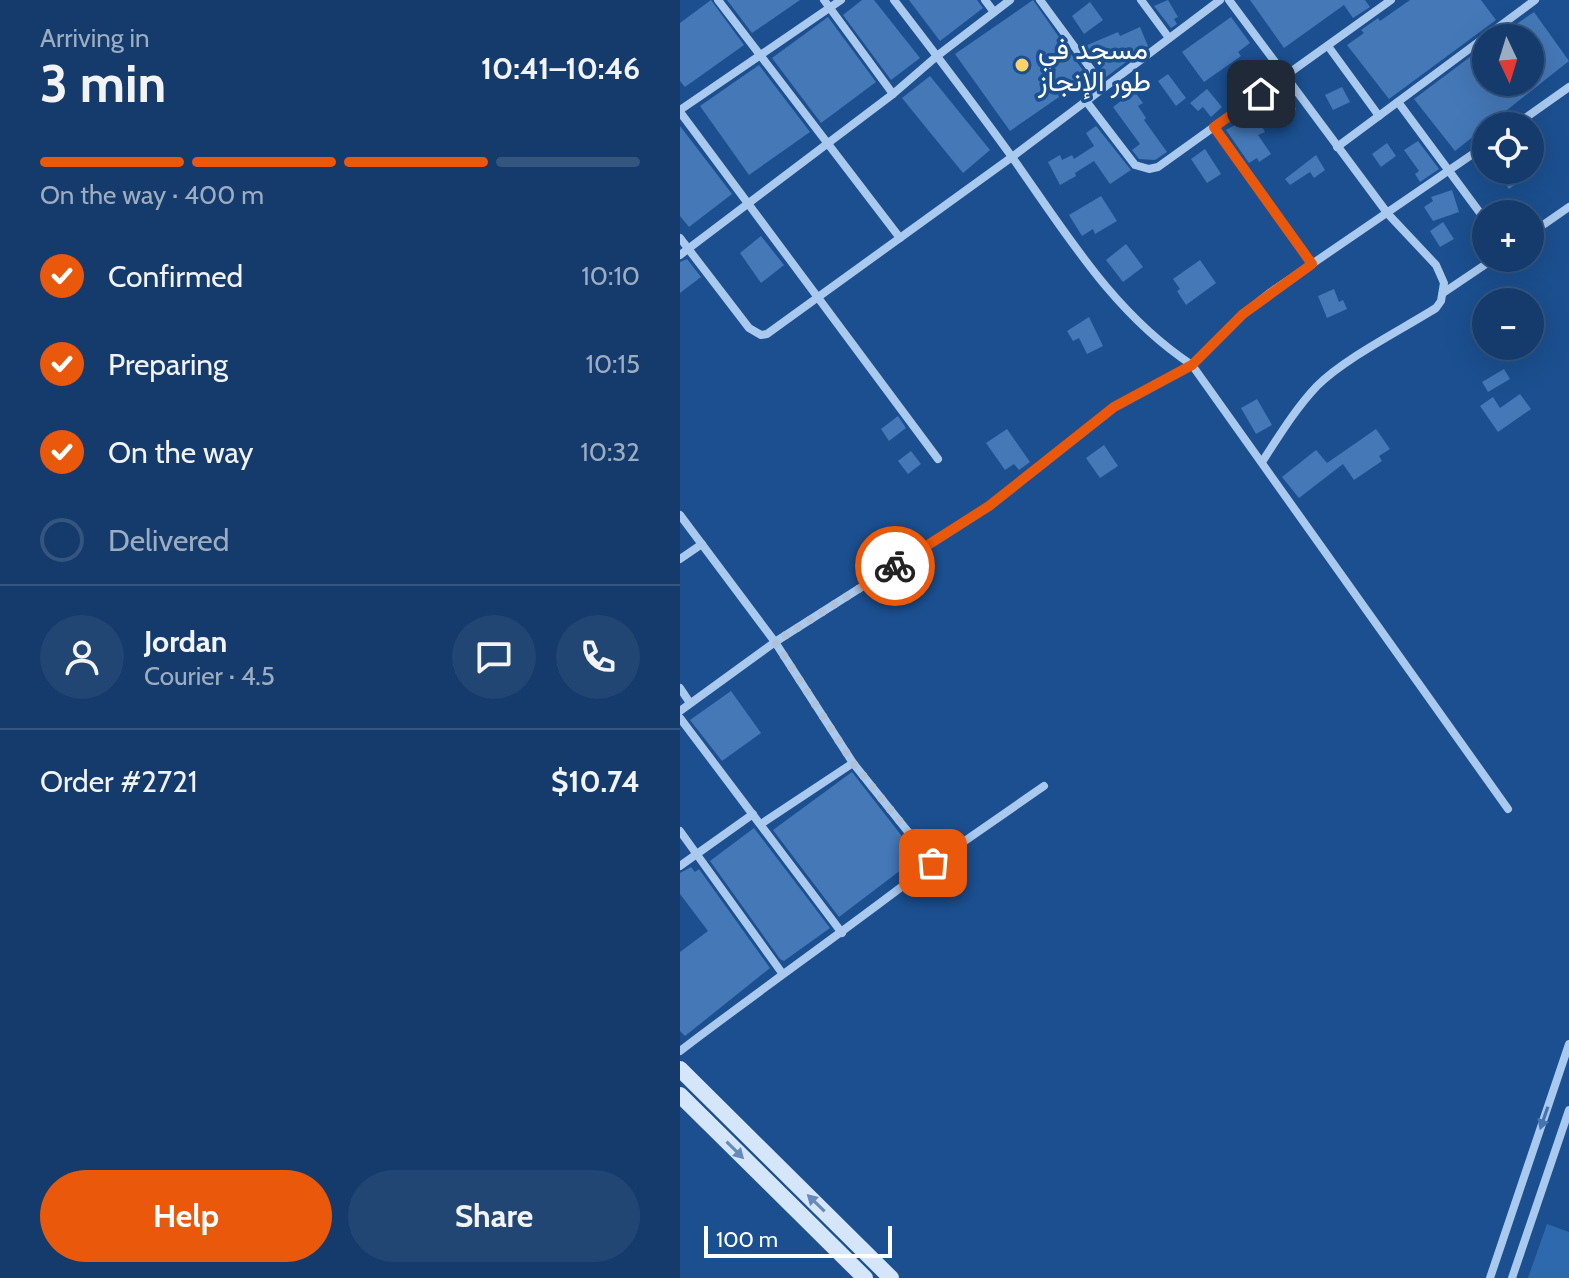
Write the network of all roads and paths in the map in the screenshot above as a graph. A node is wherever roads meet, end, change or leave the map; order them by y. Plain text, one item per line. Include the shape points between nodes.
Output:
1 (718, 0) edge
2 (841, 0) edge
3 (894, 0) edge
4 (985, 0) edge
5 (1010, 0) edge
6 (1040, 0) edge
7 (1141, 0) edge
8 (1220, 0) edge
9 (1229, 0) edge
10 (1391, 0) edge
11 (1535, 0) edge
12 (827, 3) edge
13 (994, 12) junction
14 (1169, 38) junction
15 (1328, 46) junction
16 (760, 54) junction
17 (937, 56) junction
18 (1284, 78) junction
19 (1104, 87) junction
20 (1569, 87) edge
21 (893, 94) junction
22 (1086, 101) junction
23 (1398, 102) junction
24 (680, 111) edge
25 (1534, 112) edge
26 (1379, 116) junction
27 (1214, 127) junction
28 (826, 144) junction
29 (1337, 147) junction
30 (1472, 155) edge
31 (1012, 157) junction
32 (1448, 172) junction
33 (750, 203) junction
34 (1472, 203) edge
35 (1569, 207) edge
36 (1388, 214) junction
37 (1544, 224) edge
38 (680, 238) edge
39 (900, 238) junction
40 (684, 252) edge
41 (1312, 264) junction
42 (1474, 272) edge
43 (1443, 293) junction
44 (820, 298) junction
45 (1192, 365) junction
46 (938, 459) dead end
47 (1262, 462) junction
48 (680, 515) edge
49 (702, 544) junction
50 (680, 559) edge
51 (775, 642) junction
52 (680, 688) edge
53 (690, 703) junction
54 (680, 711) edge
55 (680, 718) edge
56 (853, 763) junction
57 (1044, 786) dead end
58 (1508, 809) dead end
59 (753, 814) junction
60 (761, 824) junction
61 (680, 831) edge
62 (697, 856) junction
63 (933, 863) junction
64 (680, 866) edge
65 (842, 933) junction
66 (782, 973) junction
67 (1569, 1044) edge
68 (680, 1051) edge
69 (680, 1069) edge
70 (680, 1095) edge
71 (1569, 1110) edge
72 (865, 1278) edge
73 (891, 1278) edge
74 (1490, 1278) edge
75 (1512, 1278) edge

1 - 16 street
2 - 12 street
3 - 17 street
4 - 13 street
5 - 13 street
6 - 19 street
7 - 14 street
8 - 14 street
9 - 18 street
10 - 15 street
11 - 23 street
12 - 16 street
12 - 21 street
13 - 17 street
14 - 19 street
15 - 18 street
15 - 26 street
16 - 24 street
16 - 28 street
17 - 21 street
17 - 31 street
18 - 27 street
18 - 29 street
19 - 22 street
20 - 25 street
21 - 28 street
22 - 27 street via 1142,169 1158,167
22 - 31 street
23 - 26 street
23 - 32 street
24 - 33 street
26 - 29 street
27 - 41 street
28 - 33 street
28 - 39 street
29 - 36 street
30 - 32 street
31 - 39 street
31 - 45 street via 1111,293
32 - 34 street
32 - 36 street
33 - 40 street
33 - 44 street
35 - 37 street
36 - 41 street
36 - 43 street via 1436,265
38 - 40 street
39 - 44 street
40 - 44 street via 749,328 761,335
41 - 45 street via 1243,314
42 - 43 street
43 - 47 street via 1436,308 1319,385
44 - 46 street
45 - 47 street
45 - 51 street via 1114,407 989,506
47 - 58 street
48 - 49 street
49 - 50 street
49 - 51 street
51 - 53 street
51 - 56 street
52 - 53 street
53 - 54 street
55 - 59 street
56 - 60 street
56 - 63 street
57 - 63 street
59 - 60 street
59 - 62 street
60 - 65 street
61 - 62 street
62 - 64 street
62 - 66 street
63 - 65 street
65 - 66 street
66 - 68 street
67 -> 74 street
73 -> 69 street
70 -> 72 street
71 - 75 street

